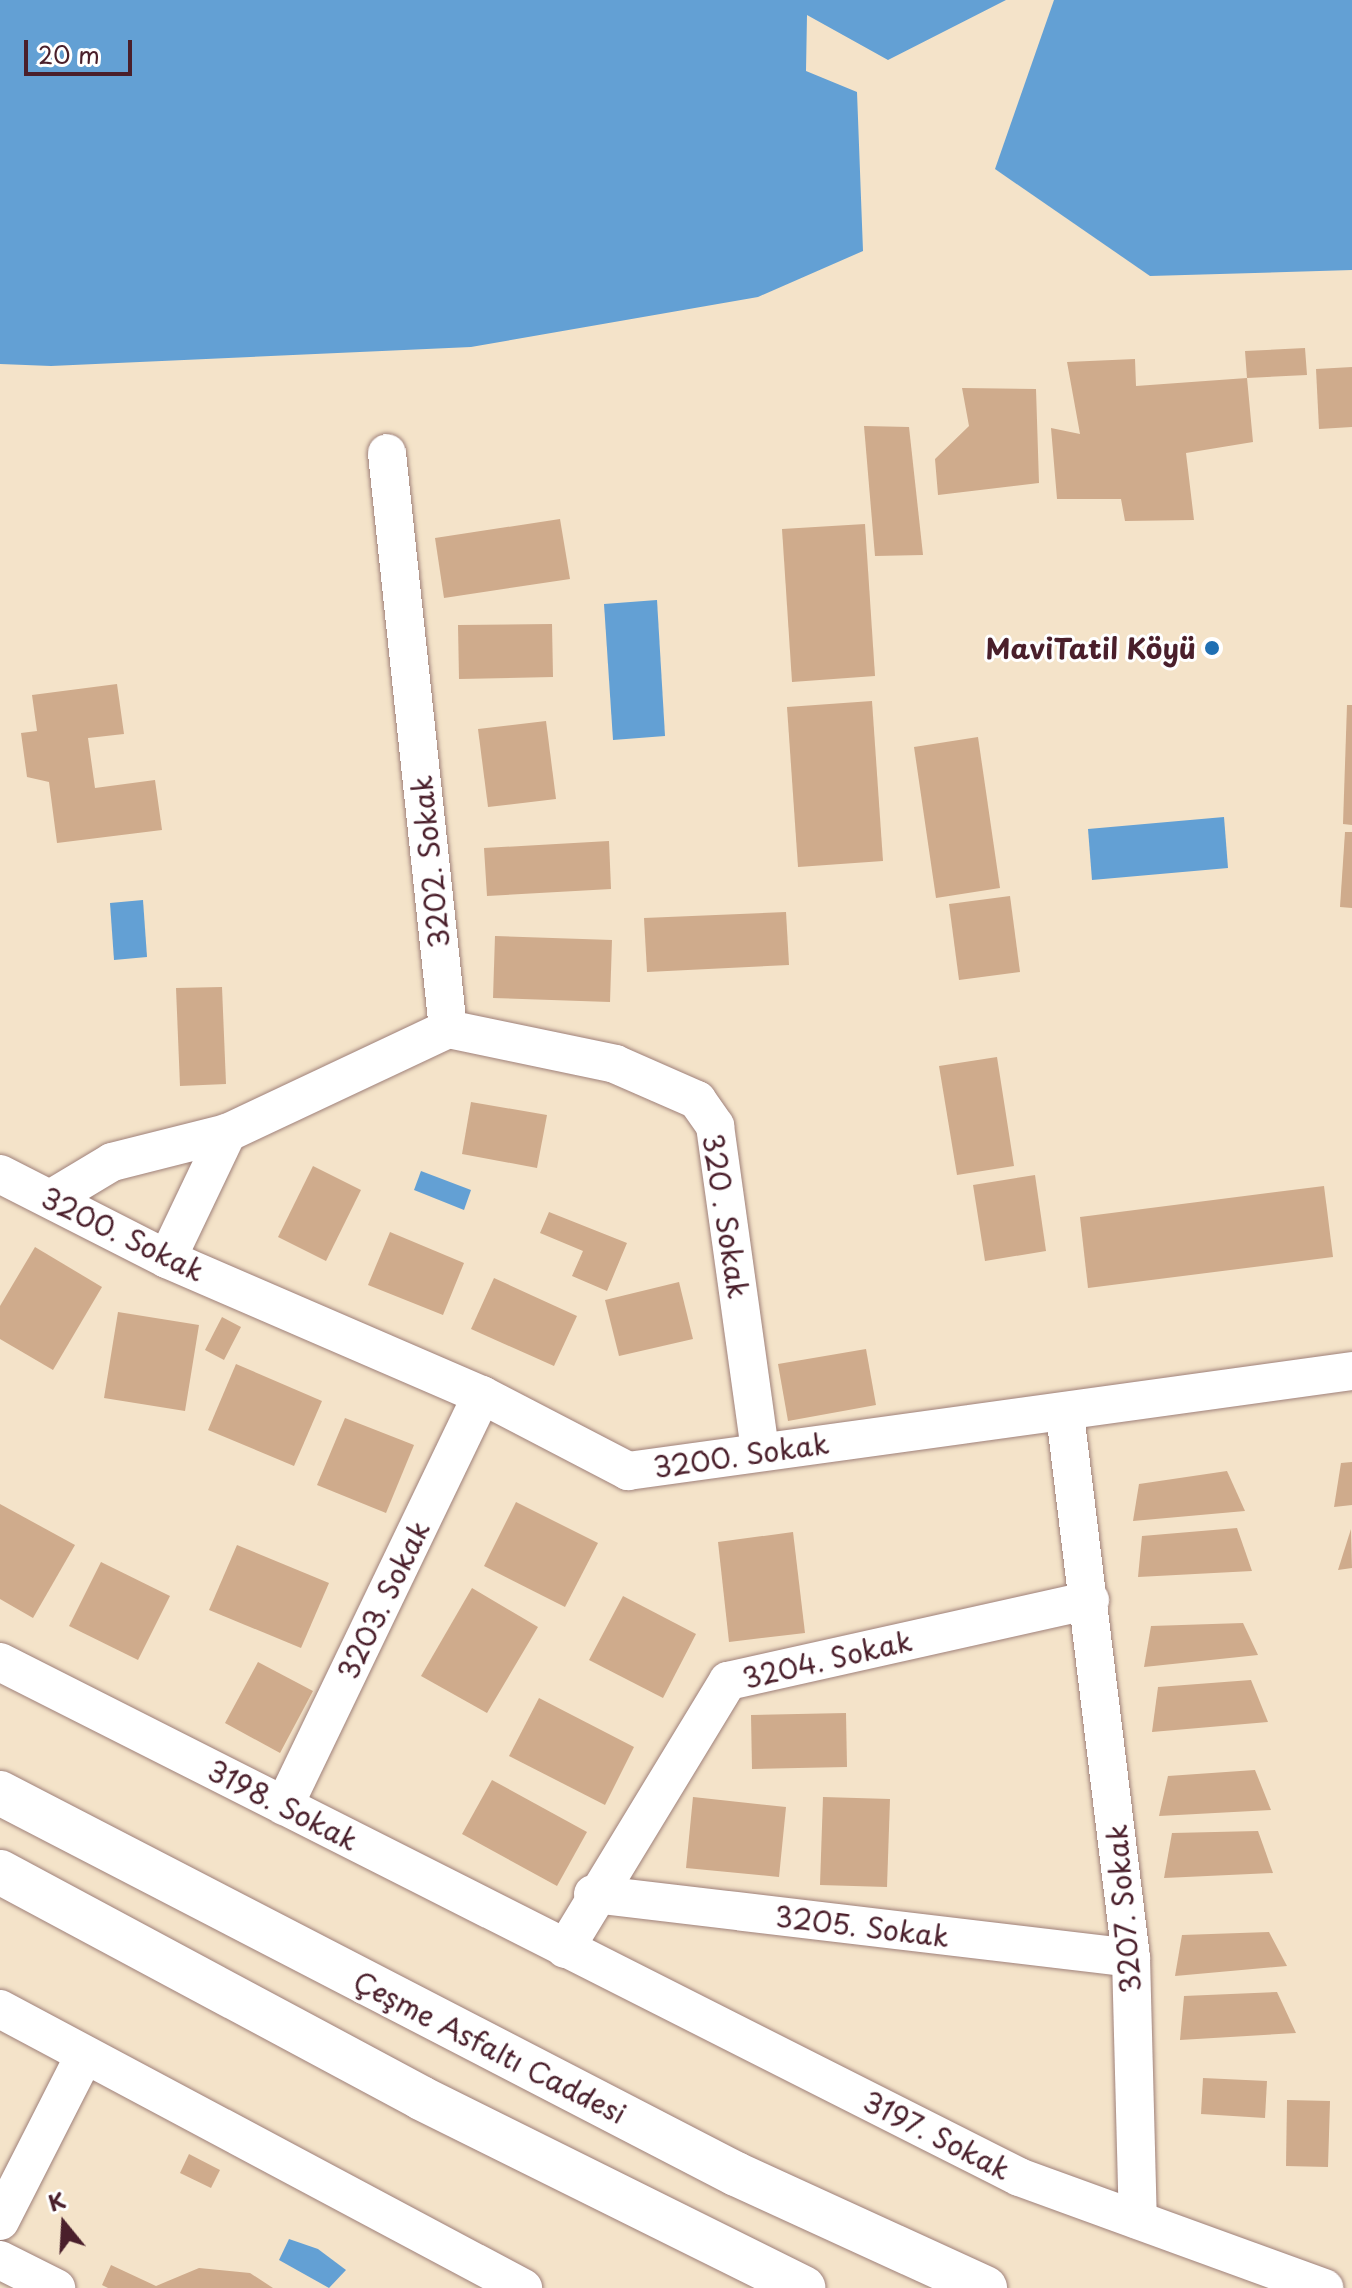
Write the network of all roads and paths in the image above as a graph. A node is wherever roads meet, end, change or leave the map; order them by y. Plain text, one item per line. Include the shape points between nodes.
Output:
1 (387, 453) dead end
2 (448, 1029) junction
3 (227, 1133) junction
4 (0, 1174) edge
5 (52, 1198) junction
6 (167, 1259) junction
7 (1352, 1371) edge
8 (482, 1395) junction
9 (1065, 1414) junction
10 (760, 1451) junction
11 (1090, 1600) junction
12 (0, 1662) edge
13 (0, 1793) edge
14 (284, 1806) junction
15 (0, 1872) edge
16 (593, 1894) junction
17 (565, 1949) junction
18 (1131, 1958) junction
19 (0, 2009) edge
20 (84, 2056) junction
21 (1138, 2220) junction
22 (0, 2221) edge
23 (0, 2260) edge
24 (56, 2288) edge
25 (523, 2288) edge
26 (803, 2288) edge
27 (985, 2288) edge
28 (1324, 2288) edge

1 - 2 street, 3202. Sokak
2 - 3 street
2 - 10 street, 320 . Sokak via 615,1064 697,1100 715,1126
3 - 5 street via 112,1162
3 - 6 street
4 - 5 street, 3200. Sokak
5 - 6 street, 3200. Sokak
6 - 8 street, 3200. Sokak
7 - 9 street, 3200. Sokak
8 - 10 street, 3200. Sokak via 628,1471
8 - 14 street, 3203. Sokak
9 - 10 street, 3200. Sokak
9 - 11 street, 3207. Sokak
11 - 16 street, 3204. Sokak via 728,1681
11 - 18 street, 3207. Sokak
12 - 14 street, 3198. Sokak
13 - 27 highway, Çeşme Asfaltı Caddesi via 736,2174
14 - 17 street, 3198. Sokak
15 - 26 highway via 421,2098
16 - 17 street, 3204. Sokak
16 - 18 street, 3205. Sokak
17 - 21 street, 3197. Sokak via 1019,2177
18 - 21 street, 3207. Sokak
19 - 20 street
20 - 22 street
20 - 25 street
21 - 28 street, 3197. Sokak
23 - 24 street

